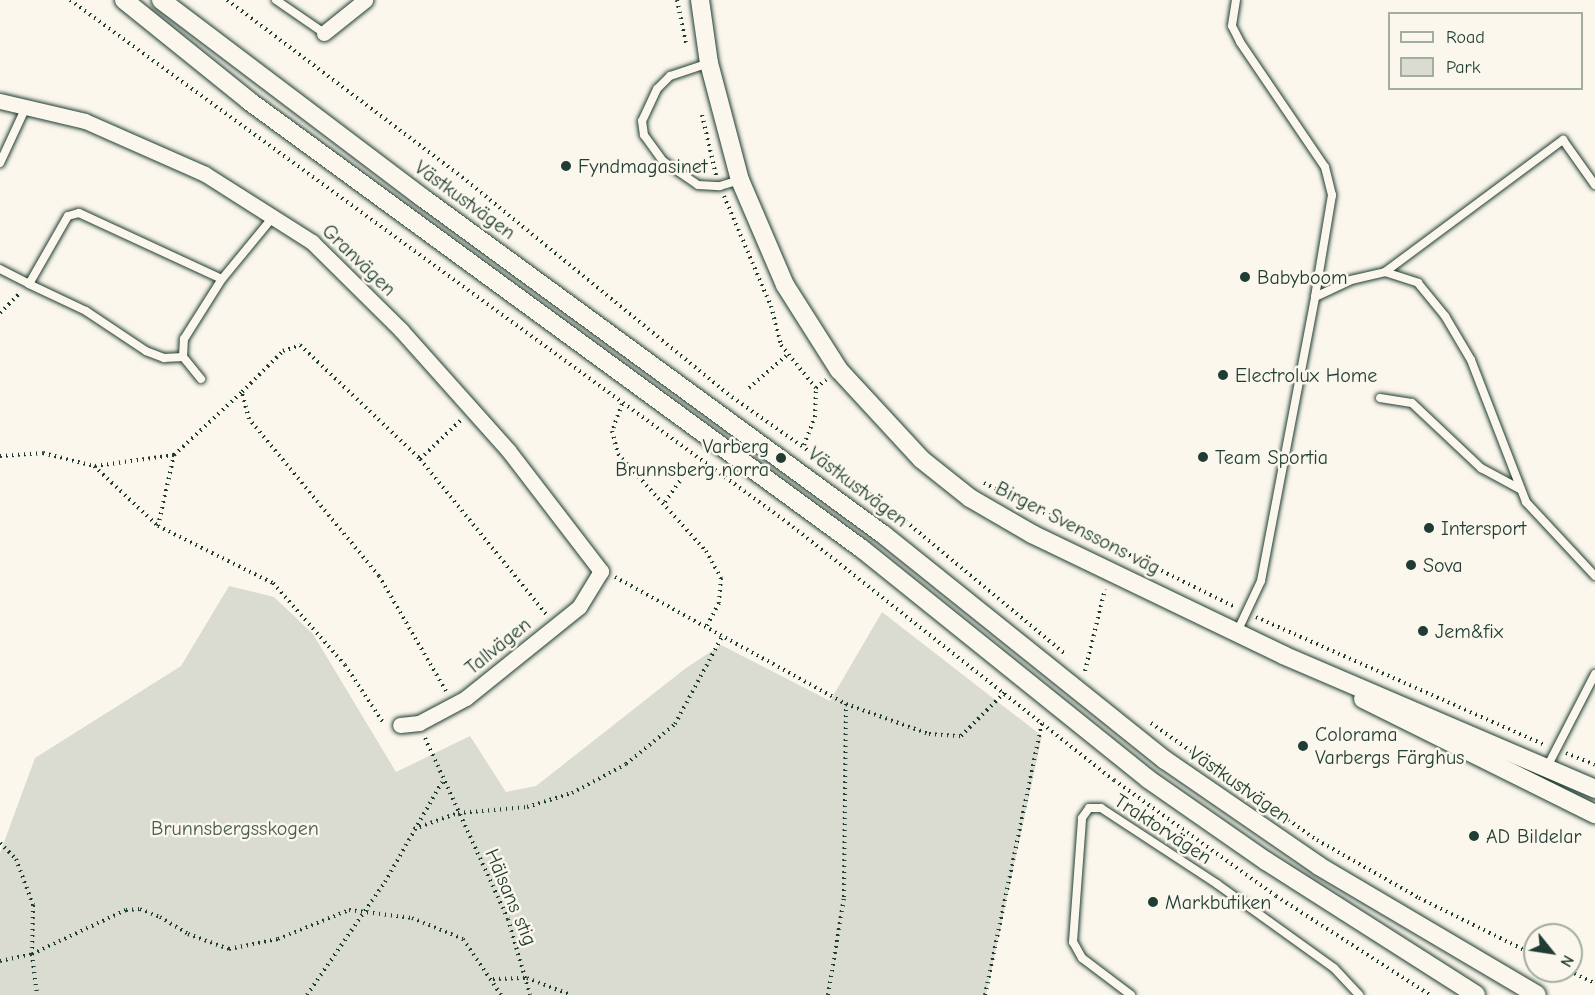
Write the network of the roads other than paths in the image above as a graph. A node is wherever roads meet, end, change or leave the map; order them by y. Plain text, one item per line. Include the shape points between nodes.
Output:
1 (124, 0) edge
2 (160, 0) edge
3 (276, 0) edge
4 (365, 0) edge
5 (700, 0) edge
6 (1236, 0) edge
7 (324, 33) joint
8 (709, 63) junction
9 (0, 101) edge
10 (27, 105) junction
11 (0, 163) edge
12 (740, 180) junction
13 (1595, 185) edge
14 (273, 217) junction
15 (0, 269) edge
16 (1385, 272) junction
17 (222, 279) junction
18 (29, 284) junction
19 (1315, 297) junction
20 (183, 357) junction
21 (201, 379) dead end
22 (1380, 398) dead end
23 (1520, 489) junction
24 (601, 571) joint
25 (1595, 576) edge
26 (1237, 633) junction
27 (1282, 655) junction
28 (1595, 674) edge
29 (400, 725) road end
30 (1552, 758) junction
31 (1538, 787) junction
32 (1595, 789) edge
33 (1595, 814) edge
34 (1131, 995) edge
35 (1359, 995) edge
36 (1476, 995) edge
37 (1537, 995) edge

1 - 36 street via 249,101 870,555 1148,779 1266,861
2 - 37 street, Västkustvägen via 884,535 1203,788 1319,866
3 - 7 lane
4 - 7 street
5 - 8 street, Birger Svenssons väg
6 - 19 lane via 1232,26 1240,42 1325,167 1332,195
8 - 12 street, Birger Svenssons väg
8 - 12 lane via 669,76 657,89 642,121 644,135 663,161 698,185 712,187
9 - 10 street, Granvägen
10 - 11 lane
10 - 14 street, Granvägen via 85,121 205,174
12 - 26 street, Birger Svenssons väg via 761,235 808,326 866,403 921,459 970,498 1032,534
13 - 16 lane via 1563,140
14 - 17 lane
14 - 24 street, Granvägen via 312,242 401,330 472,410
15 - 18 lane
16 - 19 lane via 1352,280
16 - 23 lane via 1418,283 1445,316 1471,360
17 - 18 lane via 79,213 68,216
17 - 20 lane via 184,339
18 - 20 lane via 86,311 146,351 164,358
19 - 26 lane via 1261,581
20 - 21 lane
22 - 23 lane via 1412,403 1482,468
23 - 25 lane via 1546,526
24 - 29 street, Tallvägen via 579,607 455,705 419,723
26 - 27 street, Birger Svenssons väg
27 - 30 street, Birger Svenssons väg
27 - 31 street, Birger Svenssons väg via 1406,723
28 - 30 lane
30 - 31 lane
30 - 32 street, Birger Svenssons väg
31 - 33 street, Birger Svenssons väg
34 - 35 lane, Traktorvägen via 1082,958 1073,942 1082,818 1089,808 1101,808 1217,884 1334,968

